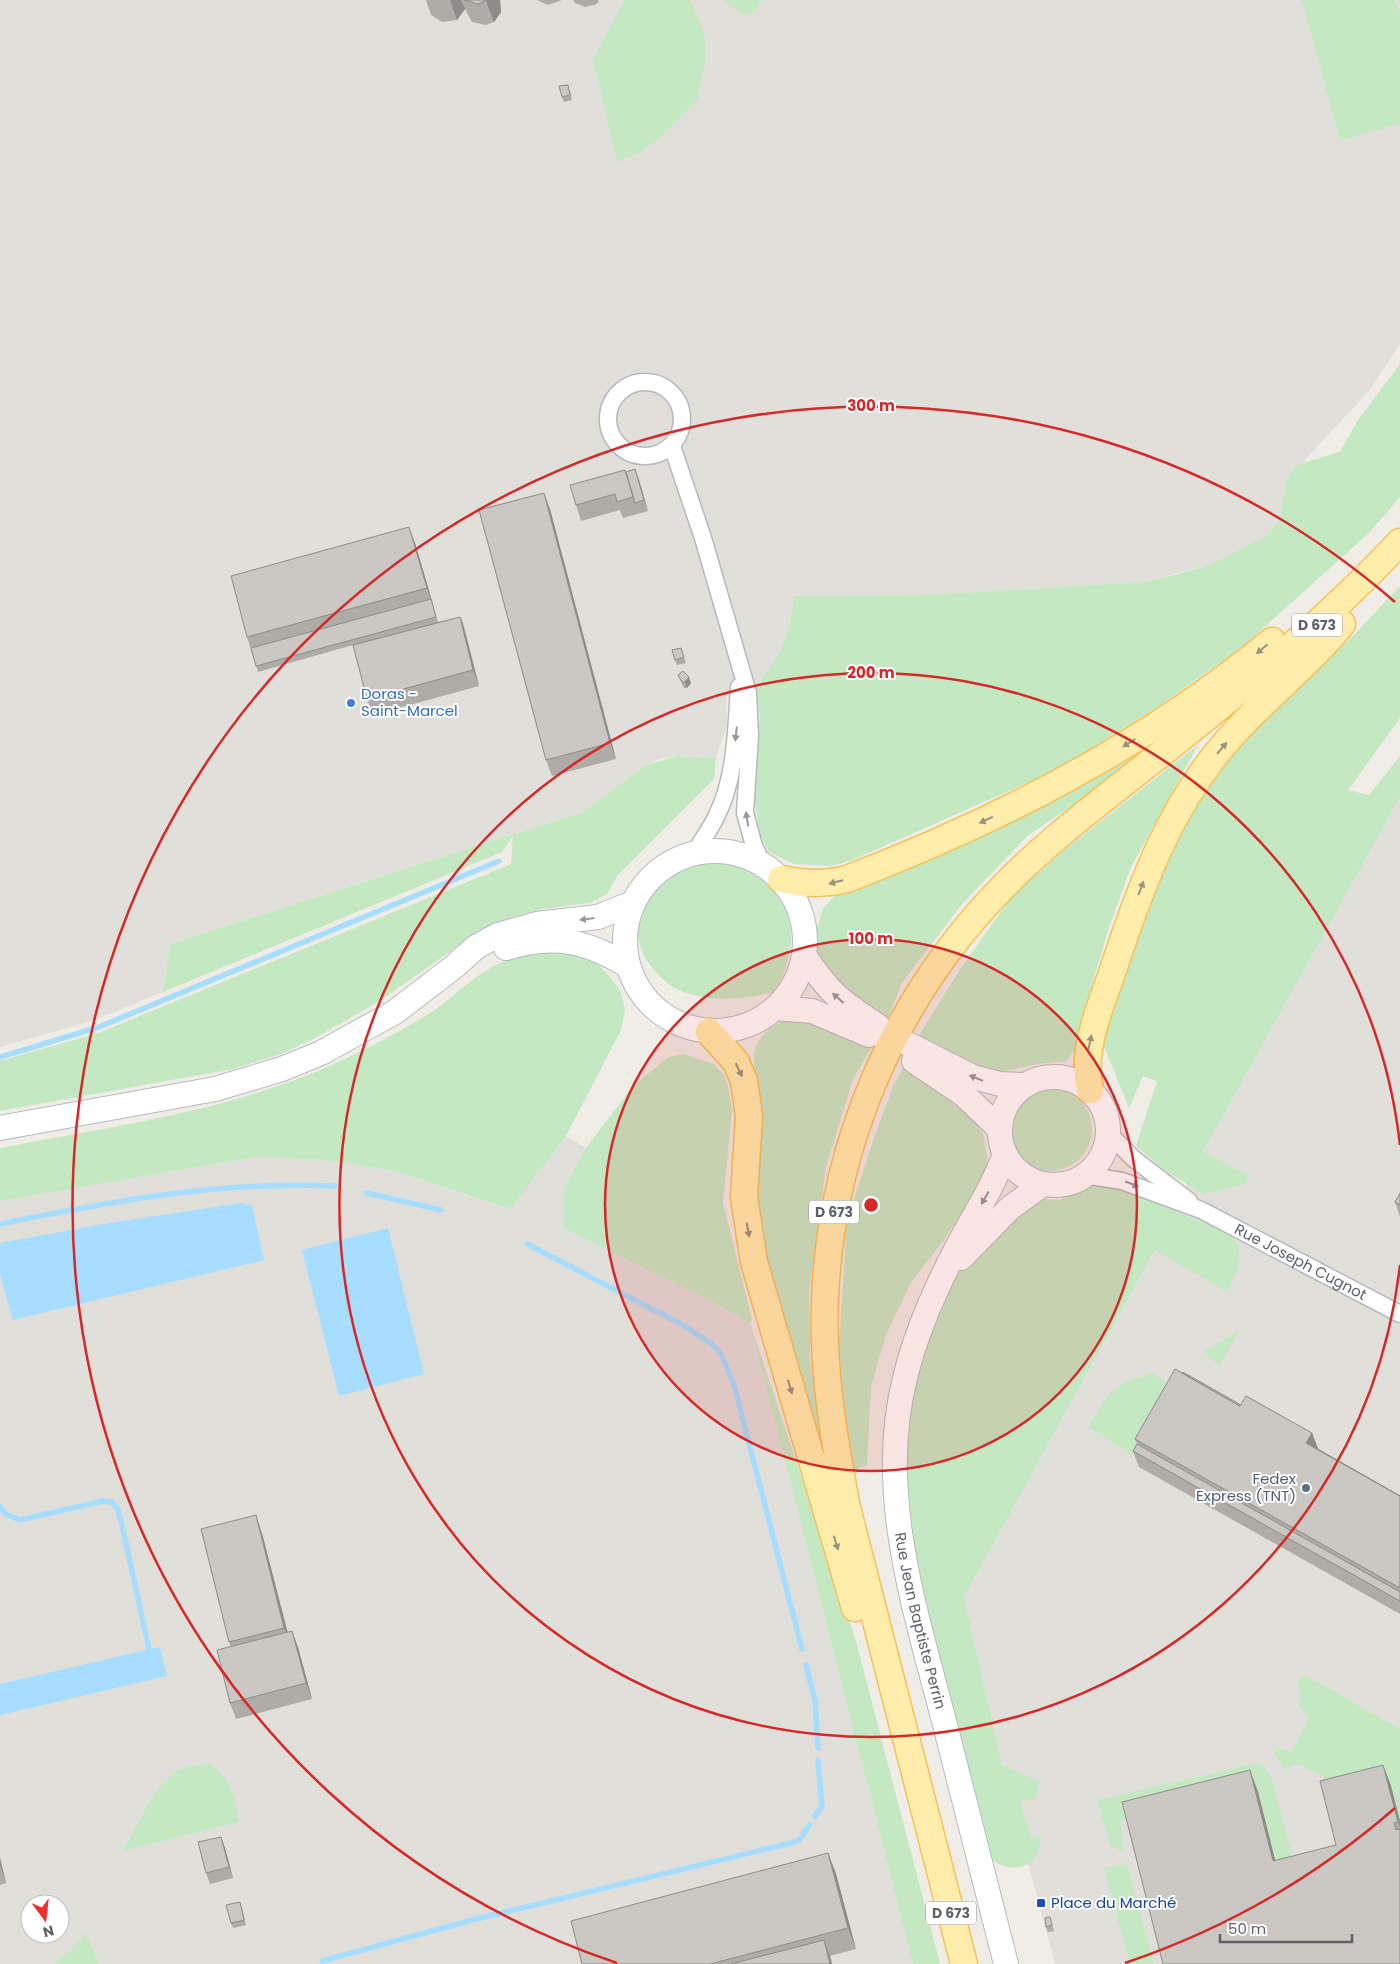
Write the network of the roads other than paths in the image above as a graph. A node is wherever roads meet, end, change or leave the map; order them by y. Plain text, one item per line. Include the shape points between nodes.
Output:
1 (672, 446) junction
2 (1400, 521) edge
3 (1400, 542) edge
4 (1400, 552) edge
5 (740, 668) junction
6 (694, 854) junction
7 (772, 872) junction
8 (633, 903) junction
9 (804, 955) junction
10 (455, 966) junction
11 (628, 966) junction
12 (775, 1008) junction
13 (710, 1032) junction
14 (1024, 1086) junction
15 (1090, 1090) junction
16 (0, 1128) edge
17 (1000, 1128) junction
18 (1108, 1133) junction
19 (1004, 1154) junction
20 (1085, 1175) junction
21 (1043, 1184) junction
22 (1201, 1210) junction
23 (943, 1278) junction
24 (1400, 1314) edge
25 (938, 1862) junction
26 (964, 1964) edge
27 (1006, 1964) edge

1 - 1 street via 682,429 682,409 672,393 655,383 636,383 619,393 609,410 609,429 619,446 636,456 655,456
1 - 5 street via 703,538
2 -> 7 main road via 1324,596 1248,661 1155,726 1082,771 977,824 847,879 814,884
3 - 25 main road, D 673 via 1310,632 1055,839 1002,888 958,936 924,984 883,1057 861,1112 844,1165 830,1232 824,1301 826,1374 847,1508
15 -> 4 main road via 1087,1058 1097,1018 1147,872 1178,807 1234,733 1336,631
5 -> 6 street via 737,728 727,786 717,816
7 -> 5 street via 754,846 746,813 749,713 748,692
6 - 7 main road via 730,852 747,857
6 - 8 main road via 658,871
7 - 9 main road via 799,907 806,939
8 -> 10 main road via 598,917 537,924 498,935 476,947
8 - 11 main road via 625,934
9 - 12 main road via 794,984
12 -> 9 main road via 812,1010 875,1031 830,992
10 - 11 main road via 512,946 554,940 590,946
10 - 16 main road via 395,1012 321,1053 282,1069 215,1089
11 - 13 main road via 638,989 650,1005 682,1026
12 - 13 main road via 745,1027
13 -> 25 main road via 736,1062 744,1081 749,1116 744,1198 754,1262 901,1765
14 - 15 main road via 1050,1076 1072,1080
14 - 17 main road via 1007,1104
14 -> 17 main road via 973,1077 907,1050
15 - 18 main road via 1100,1102
17 - 19 main road
18 - 20 main road via 1105,1150
18 - 22 street, Rue Joseph Cugnot via 1134,1159
19 - 21 main road via 1014,1168
19 -> 23 main road, Rue Jean Baptiste Perrin via 996,1180
20 - 21 main road via 1058,1185
20 -> 22 street, Rue Joseph Cugnot via 1122,1181
21 - 23 main road, Rue Jean Baptiste Perrin via 1010,1208
22 - 24 street, Rue Joseph Cugnot
23 - 27 main road, Rue Jean Baptiste Perrin via 923,1318 905,1376 896,1437 897,1509 915,1608
25 - 26 main road, D 673

